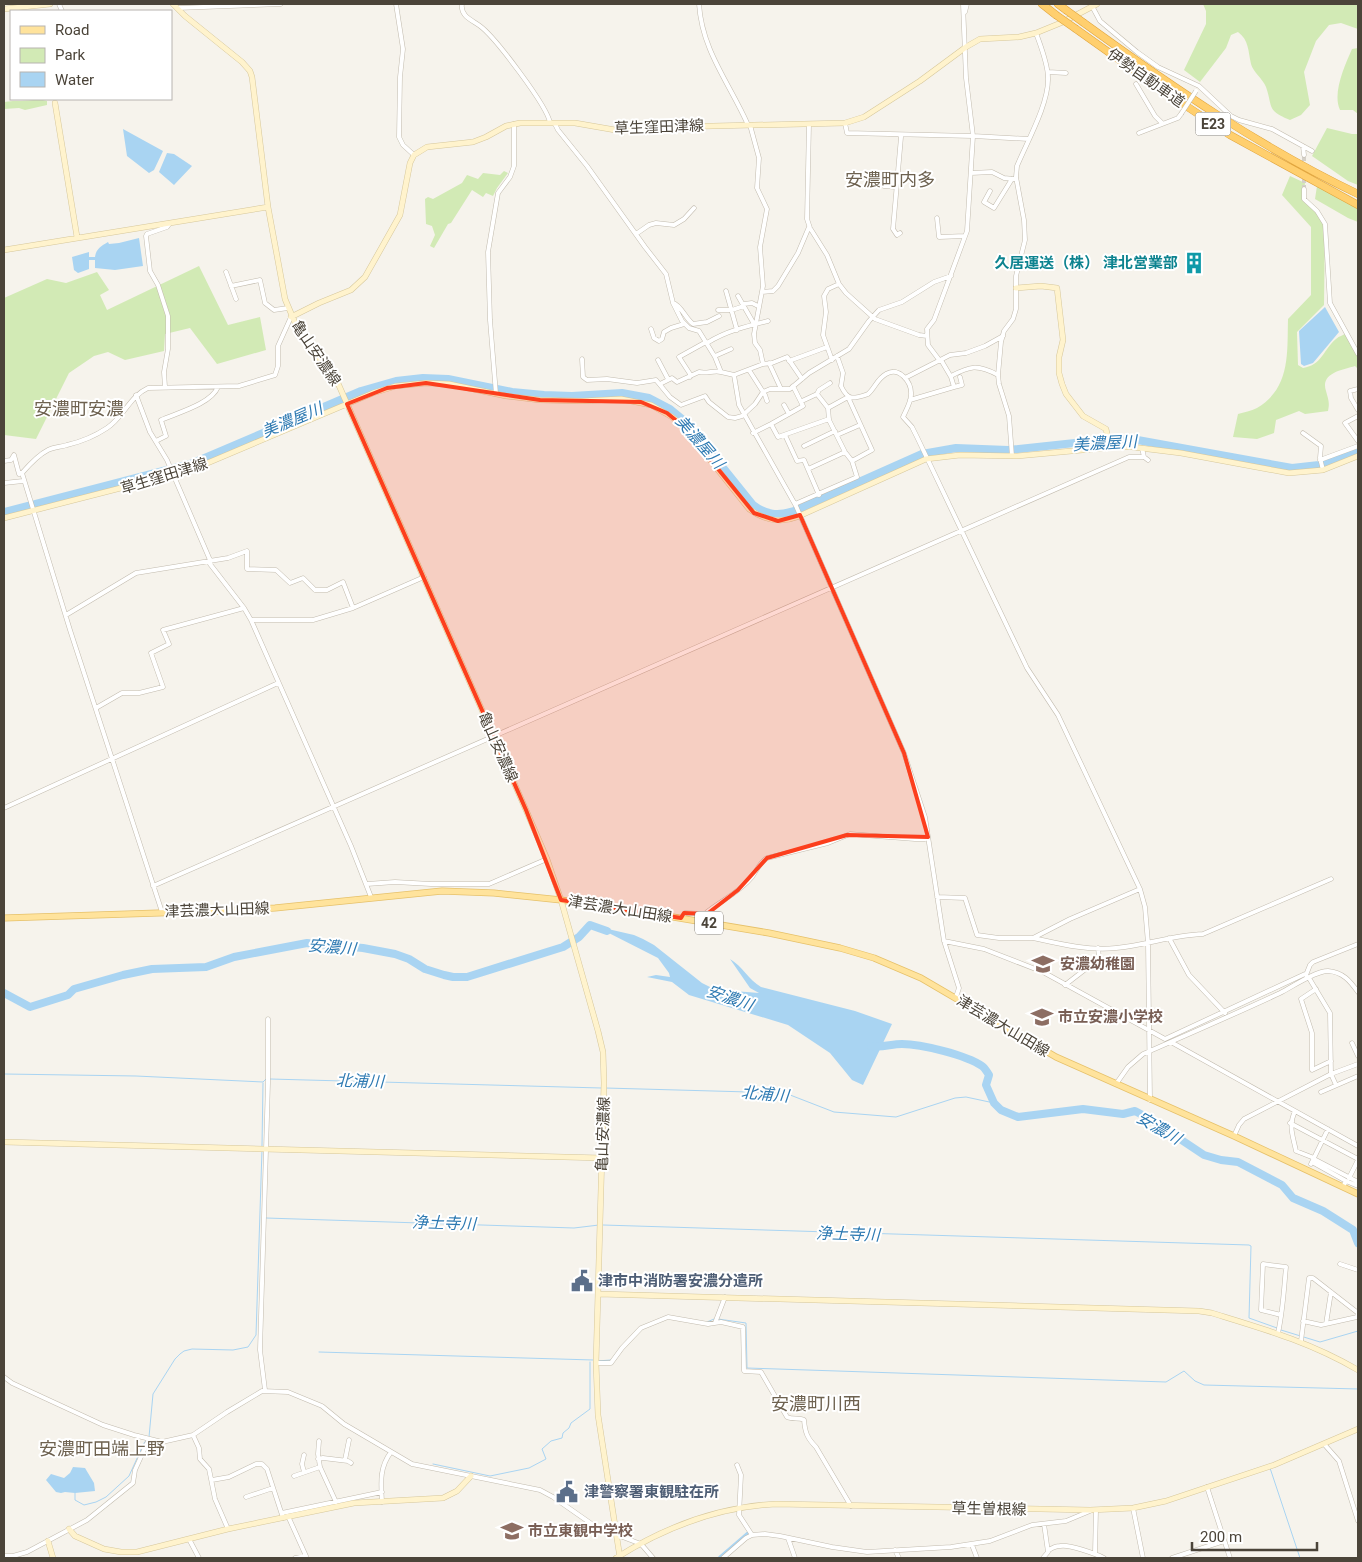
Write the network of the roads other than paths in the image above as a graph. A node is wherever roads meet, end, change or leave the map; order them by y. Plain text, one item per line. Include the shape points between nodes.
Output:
1 (50, 4) edge
2 (281, 4) edge
3 (396, 4) edge
4 (462, 4) edge
5 (699, 4) edge
6 (962, 4) edge
7 (967, 4) edge
8 (1042, 4) edge
9 (1058, 4) edge
10 (1095, 5) edge
11 (175, 6) edge
12 (4, 8) edge
13 (964, 15) junction
14 (1036, 34) junction
15 (966, 46) junction
16 (1048, 72) junction
17 (1066, 73) dead end
18 (1136, 84) dead end
19 (1199, 86) junction
20 (55, 104) dead end
21 (845, 123) junction
22 (1162, 123) junction
23 (514, 124) junction
24 (552, 124) junction
25 (809, 124) junction
26 (749, 125) junction
27 (1139, 133) dead end
28 (900, 134) junction
29 (973, 136) junction
30 (1028, 139) junction
31 (1303, 146) junction
32 (1312, 151) dead end
33 (1304, 155) tunnel mouth
34 (414, 156) junction
35 (971, 173) junction
36 (1014, 179) junction
37 (884, 186) dead end
38 (896, 187) junction
39 (1304, 189) tunnel mouth
40 (990, 191) dead end
41 (1358, 194) edge
42 (1358, 205) edge
43 (268, 207) junction
44 (694, 208) dead end
45 (937, 218) dead end
46 (170, 223) junction
47 (809, 226) junction
48 (900, 233) dead end
49 (636, 234) junction
50 (965, 236) junction
51 (77, 238) junction
52 (4, 250) edge
53 (226, 272) dead end
54 (951, 276) junction
55 (839, 284) junction
56 (231, 286) junction
57 (1016, 288) junction
58 (726, 291) dead end
59 (762, 292) junction
60 (738, 296) dead end
61 (236, 299) dead end
62 (673, 303) junction
63 (744, 305) junction
64 (758, 306) junction
65 (288, 308) junction
66 (718, 310) dead end
67 (732, 310) junction
68 (719, 316) dead end
69 (291, 317) junction
70 (872, 317) junction
71 (768, 321) dead end
72 (684, 324) junction
73 (755, 324) junction
74 (651, 329) dead end
75 (737, 330) junction
76 (927, 336) junction
77 (1003, 336) junction
78 (707, 343) junction
79 (827, 347) junction
80 (731, 349) dead end
81 (1358, 354) edge
82 (715, 356) junction
83 (837, 356) junction
84 (582, 359) dead end
85 (658, 360) dead end
86 (832, 360) junction
87 (789, 361) junction
88 (941, 361) junction
89 (769, 363) junction
90 (744, 364) dead end
91 (763, 364) junction
92 (748, 370) junction
93 (721, 372) junction
94 (734, 375) junction
95 (998, 375) junction
96 (951, 376) junction
97 (690, 377) junction
98 (960, 377) dead end
99 (905, 378) junction
100 (668, 379) junction
101 (802, 379) junction
102 (830, 383) dead end
103 (660, 384) junction
104 (793, 386) junction
105 (165, 387) junction
106 (218, 387) junction
107 (954, 387) junction
108 (781, 389) junction
109 (1358, 389) edge
110 (496, 392) junction
111 (763, 392) junction
112 (817, 394) junction
113 (136, 395) junction
114 (848, 397) junction
115 (910, 400) junction
116 (767, 401) dead end
117 (802, 401) junction
118 (346, 402) junction
119 (784, 405) dead end
120 (828, 408) junction
121 (1358, 410) edge
122 (744, 414) junction
123 (789, 414) junction
124 (1358, 416) edge
125 (829, 419) junction
126 (771, 424) junction
127 (860, 425) junction
128 (753, 433) junction
129 (836, 433) junction
130 (1303, 433) dead end
131 (784, 435) junction
132 (156, 441) junction
133 (1358, 441) edge
134 (1110, 445) junction
135 (804, 446) dead end
136 (1358, 446) edge
137 (1142, 448) junction
138 (845, 452) junction
139 (1012, 454) junction
140 (1358, 456) edge
141 (1144, 457) junction
142 (926, 458) junction
143 (1148, 460) dead end
144 (1320, 460) junction
145 (4, 461) edge
146 (852, 461) junction
147 (808, 469) junction
148 (1322, 469) junction
149 (22, 473) junction
150 (174, 474) junction
151 (23, 481) junction
152 (4, 483) edge
153 (818, 495) junction
154 (796, 505) junction
155 (33, 510) junction
156 (800, 514) junction
157 (4, 518) edge
158 (962, 531) junction
159 (210, 560) junction
160 (424, 578) junction
161 (832, 588) junction
162 (244, 608) junction
163 (353, 608) junction
164 (66, 615) junction
165 (251, 620) junction
166 (278, 683) junction
167 (96, 708) junction
168 (494, 736) junction
169 (113, 760) junction
170 (334, 807) junction
171 (4, 808) edge
172 (928, 837) junction
173 (547, 859) junction
174 (1331, 879) dead end
175 (367, 884) junction
176 (153, 886) junction
177 (1140, 890) junction
178 (960, 894) dead end
179 (371, 897) junction
180 (937, 897) junction
181 (956, 897) junction
182 (561, 900) junction
183 (162, 912) junction
184 (4, 918) edge
185 (681, 918) junction
186 (1033, 938) junction
187 (1169, 938) junction
188 (944, 941) junction
189 (1148, 943) junction
190 (1358, 944) edge
191 (1098, 948) junction
192 (1305, 974) junction
193 (1308, 979) junction
194 (1065, 985) junction
195 (1316, 989) junction
196 (1358, 992) edge
197 (956, 997) junction
198 (1225, 1012) junction
199 (1227, 1017) junction
200 (268, 1019) dead end
201 (1149, 1030) junction
202 (1168, 1041) junction
203 (1352, 1043) dead end
204 (1149, 1051) junction
205 (1358, 1056) edge
206 (1331, 1061) junction
207 (1358, 1064) edge
208 (1331, 1074) junction
209 (1358, 1076) edge
210 (1116, 1084) junction
211 (1336, 1085) junction
212 (1321, 1092) dead end
213 (1150, 1100) junction
214 (1278, 1101) junction
215 (1295, 1111) junction
216 (1290, 1123) junction
217 (1328, 1129) junction
218 (1234, 1136) junction
219 (1323, 1140) junction
220 (4, 1142) edge
221 (1358, 1146) edge
222 (265, 1149) junction
223 (602, 1158) junction
224 (1358, 1159) edge
225 (1313, 1161) junction
226 (1346, 1182) junction
227 (1358, 1182) edge
228 (1358, 1186) edge
229 (1358, 1194) edge
230 (1340, 1264) dead end
231 (1358, 1270) edge
232 (1331, 1292) junction
233 (599, 1294) junction
234 (725, 1297) junction
235 (1281, 1315) junction
236 (1304, 1321) junction
237 (714, 1324) junction
238 (1326, 1324) junction
239 (1278, 1333) junction
240 (1301, 1341) junction
241 (596, 1363) junction
242 (1358, 1370) edge
243 (4, 1377) edge
244 (265, 1390) junction
245 (1358, 1429) edge
246 (193, 1435) junction
247 (148, 1439) junction
248 (349, 1440) dead end
249 (319, 1441) dead end
250 (1324, 1444) junction
251 (391, 1452) junction
252 (304, 1455) dead end
253 (318, 1459) junction
254 (345, 1460) junction
255 (351, 1462) dead end
256 (737, 1465) dead end
257 (320, 1467) junction
258 (304, 1472) junction
259 (294, 1476) dead end
260 (471, 1476) junction
261 (212, 1480) junction
262 (1207, 1487) junction
263 (273, 1488) junction
264 (382, 1492) junction
265 (246, 1497) dead end
266 (336, 1502) junction
267 (382, 1502) junction
268 (851, 1506) junction
269 (740, 1507) junction
270 (1132, 1508) junction
271 (1093, 1510) junction
272 (285, 1516) junction
273 (1358, 1521) edge
274 (1044, 1524) junction
275 (69, 1529) junction
276 (228, 1529) junction
277 (616, 1535) junction
278 (752, 1535) junction
279 (788, 1538) junction
280 (189, 1539) junction
281 (48, 1541) junction
282 (1224, 1541) junction
283 (642, 1544) junction
284 (972, 1545) junction
285 (895, 1550) junction
286 (1048, 1550) junction
287 (1095, 1554) junction
288 (4, 1556) edge
289 (53, 1558) edge
290 (199, 1558) edge
291 (295, 1558) edge
292 (619, 1558) edge
293 (652, 1558) edge
294 (724, 1558) edge
295 (795, 1558) edge
296 (899, 1558) edge
297 (977, 1558) edge
298 (1043, 1558) edge
299 (1104, 1558) edge
300 (1143, 1558) edge
301 (1172, 1558) edge
302 (1230, 1558) edge

1 - 12 main road
2 - 11 street
3 - 34 street via 403,49 399,137
4 - 24 street via 468,18 503,49
5 - 26 street via 703,32 720,73
6 - 13 street
7 - 13 street
8 - 42 highway, 伊勢自動車道 / E23, bridge via 1159,88 1230,134
9 - 41 highway, 伊勢自動車道 / E23, bridge via 1235,127
10 - 14 main road, 草生窪田津線
10 - 19 street via 1100,21 1137,52 1158,67
11 - 43 main road, 亀山安濃線 via 250,71
13 - 15 street
14 - 15 main road, 草生窪田津線 via 980,39
14 - 16 street
15 - 21 main road, 草生窪田津線 via 893,100 864,117
15 - 29 street
16 - 17 street
16 - 30 street via 1044,102
18 - 22 street
19 - 22 street, bridge via 1178,118
19 - 31 street via 1231,116 1272,129
20 - 51 main road
21 - 25 main road, 草生窪田津線
21 - 28 street via 847,133
22 - 27 street
23 - 24 main road, 草生窪田津線
23 - 34 main road, 草生窪田津線 via 476,141 430,146
23 - 110 street via 515,162 513,171 498,193 488,252
24 - 26 main road, 草生窪田津線 via 576,123 621,131 672,126
24 - 49 street
25 - 26 main road, 草生窪田津線
25 - 47 street
26 - 59 street via 758,158 757,188 767,209 760,251
28 - 29 street
28 - 38 street
29 - 30 street
29 - 35 street
30 - 36 street
31 - 32 street
31 - 33 street
34 - 69 main road via 408,167 400,215 365,277 351,290
35 - 36 street via 992,172
35 - 50 street
36 - 40 street via 994,208 984,202
36 - 57 street via 1026,229
37 - 38 street
38 - 48 street via 893,229 897,235
39 - 81 street via 1304,199 1325,224 1330,303
43 - 46 main road
43 - 65 main road, 亀山安濃線
44 - 49 street via 684,220 674,225 656,223
45 - 50 street via 939,237
46 - 51 main road
46 - 105 street via 146,236 150,272 168,316
47 - 55 street
47 - 59 street via 795,259 778,286 773,291
49 - 62 street via 666,274
50 - 54 street
51 - 52 main road
53 - 56 street
54 - 70 street via 934,282 902,302 879,310
54 - 76 street via 934,320 927,329
55 - 70 street
55 - 79 street via 828,289 824,296 823,335
56 - 61 street
56 - 65 street via 260,280 268,305 274,310
57 - 77 street via 1014,315
57 - 134 main road via 1057,288 1063,340 1059,373 1062,384 1083,416 1103,427
58 - 67 street
59 - 64 street
60 - 63 street
62 - 68 street via 679,305 693,324
62 - 72 street
63 - 64 street via 752,303
63 - 67 street
63 - 73 street
64 - 73 street
65 - 69 main road, 亀山安濃線
66 - 67 street
67 - 75 street
69 - 106 street via 278,346 275,375 244,385
69 - 118 main road, 亀山安濃線 via 302,337 333,376
70 - 76 street
70 - 83 street via 852,347
71 - 73 street
72 - 74 street via 664,332 659,341
72 - 78 street via 700,332
73 - 75 street
73 - 91 street via 754,339
75 - 78 street
76 - 88 street via 928,345
77 - 88 street via 985,346 950,355
77 - 95 street
78 - 82 street
78 - 97 street via 679,357
79 - 86 street
79 - 87 street
80 - 82 street
82 - 93 street
83 - 86 street
83 - 114 street via 843,373 841,386
84 - 103 street via 582,377 587,380 637,383 656,380
85 - 100 street
86 - 101 street
87 - 89 street via 787,357
87 - 101 street
88 - 96 street
88 - 99 street
89 - 91 street
89 - 108 street
90 - 92 street
91 - 92 street
92 - 94 street
92 - 111 street
93 - 94 street
93 - 97 street via 699,372
94 - 122 street via 737,402
95 - 96 street via 977,366
95 - 139 street via 1009,416
96 - 107 street
97 - 100 street via 677,382
98 - 107 street via 962,385
99 - 114 street via 889,372 868,394
99 - 115 street via 911,390
100 - 103 street
101 - 104 street
102 - 112 street
103 - 122 street via 681,405 704,396 728,417
104 - 108 street
104 - 117 street
105 - 106 street
105 - 113 street via 148,388
106 - 132 street via 201,403 161,420 166,436
107 - 115 street
108 - 111 street
109 - 121 street via 1350,391
110 - 118 main road, 草生窪田津線 via 426,382 387,388
110 - 156 main road, 草生窪田津線 via 555,401 621,399 651,405 683,426 749,509 778,521 790,520
111 - 116 street
111 - 122 street
112 - 117 street
112 - 120 street
113 - 132 street
113 - 149 street via 112,425 98,434 48,450
114 - 120 street
114 - 127 street
115 - 142 street via 903,417 912,427
117 - 123 street via 803,406
118 - 150 main road, 草生窪田津線 via 207,464
118 - 160 main road, 亀山安濃線
119 - 123 street
120 - 125 street
122 - 128 street
123 - 126 street
124 - 133 street via 1345,423
125 - 129 street
125 - 131 street
126 - 128 street
126 - 131 street via 778,437
127 - 129 street
127 - 146 street via 872,450
128 - 154 street
129 - 135 street
129 - 138 street
130 - 144 street via 1321,446
131 - 147 street via 797,461 804,460
132 - 150 street
134 - 137 main road, 草生窪田津線
134 - 139 main road, 草生窪田津線
136 - 144 street
137 - 141 street
137 - 148 main road, 草生窪田津線 via 1289,473
138 - 146 street
138 - 147 street
139 - 142 main road, 草生窪田津線
140 - 148 main road, 草生窪田津線
141 - 143 street
141 - 158 street via 1129,457
142 - 156 main road, 草生窪田津線
142 - 158 street
144 - 148 street
145 - 149 street via 11,460 14,455 19,474
146 - 153 street via 857,477
147 - 153 street
149 - 151 street
150 - 155 main road, 草生窪田津線
150 - 159 street
151 - 152 street
151 - 155 street
153 - 154 street
154 - 156 street
155 - 157 main road, 草生窪田津線
155 - 164 street
156 - 161 street
158 - 161 street
158 - 177 street via 1027,668 1058,715
159 - 162 street
159 - 163 street via 247,551 246,569 276,570 290,583 303,578 314,590 327,590 343,582
159 - 164 street via 136,573
160 - 163 street
160 - 168 main road, 亀山安濃線
161 - 168 street
161 - 172 street via 904,753 923,809
162 - 165 street
162 - 167 street via 163,630 169,644 151,653 163,688 139,693 122,692
163 - 165 street via 313,620
164 - 167 street
165 - 166 street
166 - 169 street
166 - 170 street
167 - 169 street
168 - 170 street
168 - 173 main road, 亀山安濃線
169 - 171 street
169 - 176 street
170 - 175 street
170 - 176 street
172 - 180 street
172 - 185 street via 847,835 767,858 752,877 707,914 685,913
173 - 175 street via 489,884
173 - 182 main road, 亀山安濃線
174 - 187 street via 1207,933
175 - 179 street
176 - 183 street
177 - 186 street
177 - 189 street
178 - 181 street
179 - 182 main road, 津芸濃大山田線 / 42 via 442,890
179 - 183 main road, 津芸濃大山田線 / 42 via 275,908
180 - 181 street
180 - 188 street
181 - 186 street via 965,898 977,935
182 - 185 main road, 津芸濃大山田線 / 42
182 - 223 main road, 亀山安濃線 via 603,1052
183 - 184 main road, 津芸濃大山田線 / 42
185 - 197 main road, 津芸濃大山田線 / 42 via 840,948 912,974
186 - 191 street via 1078,948
187 - 189 street
187 - 198 street via 1189,974
188 - 194 street via 984,949 1018,961
188 - 197 street via 959,988
189 - 191 street
189 - 201 street
190 - 192 street via 1313,962
191 - 194 street via 1096,961
192 - 193 street
192 - 198 street
193 - 195 street
193 - 196 street via 1322,972 1337,973 1347,978
193 - 199 street
194 - 201 street
195 - 206 street via 1330,1013
195 - 206 street via 1301,999 1312,1033 1312,1070
197 - 210 main road, 津芸濃大山田線 / 42 via 1056,1058
198 - 199 street
198 - 202 street
199 - 202 street
200 - 222 street
201 - 202 street
201 - 204 street
202 - 204 street
202 - 214 street
203 - 205 street
204 - 210 street via 1133,1062
204 - 213 street
206 - 208 street
207 - 208 street
208 - 211 street
208 - 214 street
209 - 211 street
210 - 213 main road, 津芸濃大山田線 / 42
211 - 212 street
213 - 218 main road, 津芸濃大山田線 / 42
214 - 215 street
214 - 218 street via 1244,1119
215 - 216 street
215 - 217 street
216 - 219 street
216 - 225 street via 1296,1151
217 - 219 street
217 - 221 street
218 - 226 main road, 津芸濃大山田線 / 42
219 - 224 street
219 - 225 street
220 - 222 main road
222 - 223 main road
222 - 244 street via 260,1350
223 - 233 main road, 亀山安濃線
224 - 226 street
225 - 226 street
226 - 227 street
226 - 228 street
226 - 229 main road, 津芸濃大山田線 / 42
230 - 231 street
232 - 236 street via 1309,1278
232 - 238 street
232 - 238 street via 1358,1313 1357,1317
233 - 234 main road
233 - 241 main road, 亀山安濃線
234 - 237 street
234 - 239 main road via 1199,1312
235 - 235 street via 1286,1267 1263,1264 1261,1310
235 - 239 street
236 - 238 street
236 - 240 street
237 - 241 street via 668,1317 641,1328 611,1363
237 - 268 street via 721,1322 743,1327 744,1371 761,1372 787,1417 804,1420 808,1439
239 - 240 main road
240 - 242 main road
241 - 277 main road, 亀山安濃線 via 597,1408
243 - 247 street via 103,1425
244 - 246 street
244 - 251 street via 288,1392 322,1406 344,1424
245 - 250 main road, 草生曽根線
246 - 247 street via 162,1442
246 - 261 street via 200,1459 209,1469
247 - 275 street via 133,1483 96,1514
248 - 254 street
249 - 253 street
250 - 262 main road, 草生曽根線
250 - 273 street via 1339,1461
251 - 260 street via 412,1464
251 - 264 street via 381,1471
252 - 258 street
253 - 254 street
253 - 257 street
254 - 255 street
256 - 269 street via 741,1475
257 - 258 street
257 - 266 street
258 - 259 street
260 - 267 main road via 448,1497
260 - 277 street via 540,1490 596,1527
261 - 263 street via 262,1464
261 - 276 street via 215,1499
262 - 270 main road, 草生曽根線
262 - 282 street
263 - 265 street
263 - 272 street
264 - 266 street
264 - 267 street
266 - 272 street
267 - 272 main road via 354,1503
268 - 269 main road, 草生曽根線 via 776,1504
268 - 271 main road, 草生曽根線
269 - 278 street via 739,1515
269 - 283 main road, 草生曽根線 via 686,1522
270 - 271 main road, 草生曽根線
270 - 300 street
271 - 274 street via 1066,1521
271 - 287 street
272 - 276 main road
272 - 291 street via 306,1556
274 - 284 street
274 - 286 street
275 - 280 main road via 74,1536 89,1544 121,1552 137,1552
275 - 281 street
276 - 280 main road
277 - 283 street
277 - 292 main road, 亀山安濃線
278 - 279 street
278 - 294 street
279 - 285 street via 857,1552
279 - 295 street
280 - 290 street
281 - 288 street via 27,1552
281 - 289 main road
282 - 301 street
282 - 302 street
283 - 292 main road, 草生曽根線
283 - 293 street
284 - 285 street
284 - 297 street
285 - 296 street
286 - 287 street via 1067,1546
286 - 298 street
287 - 299 street

